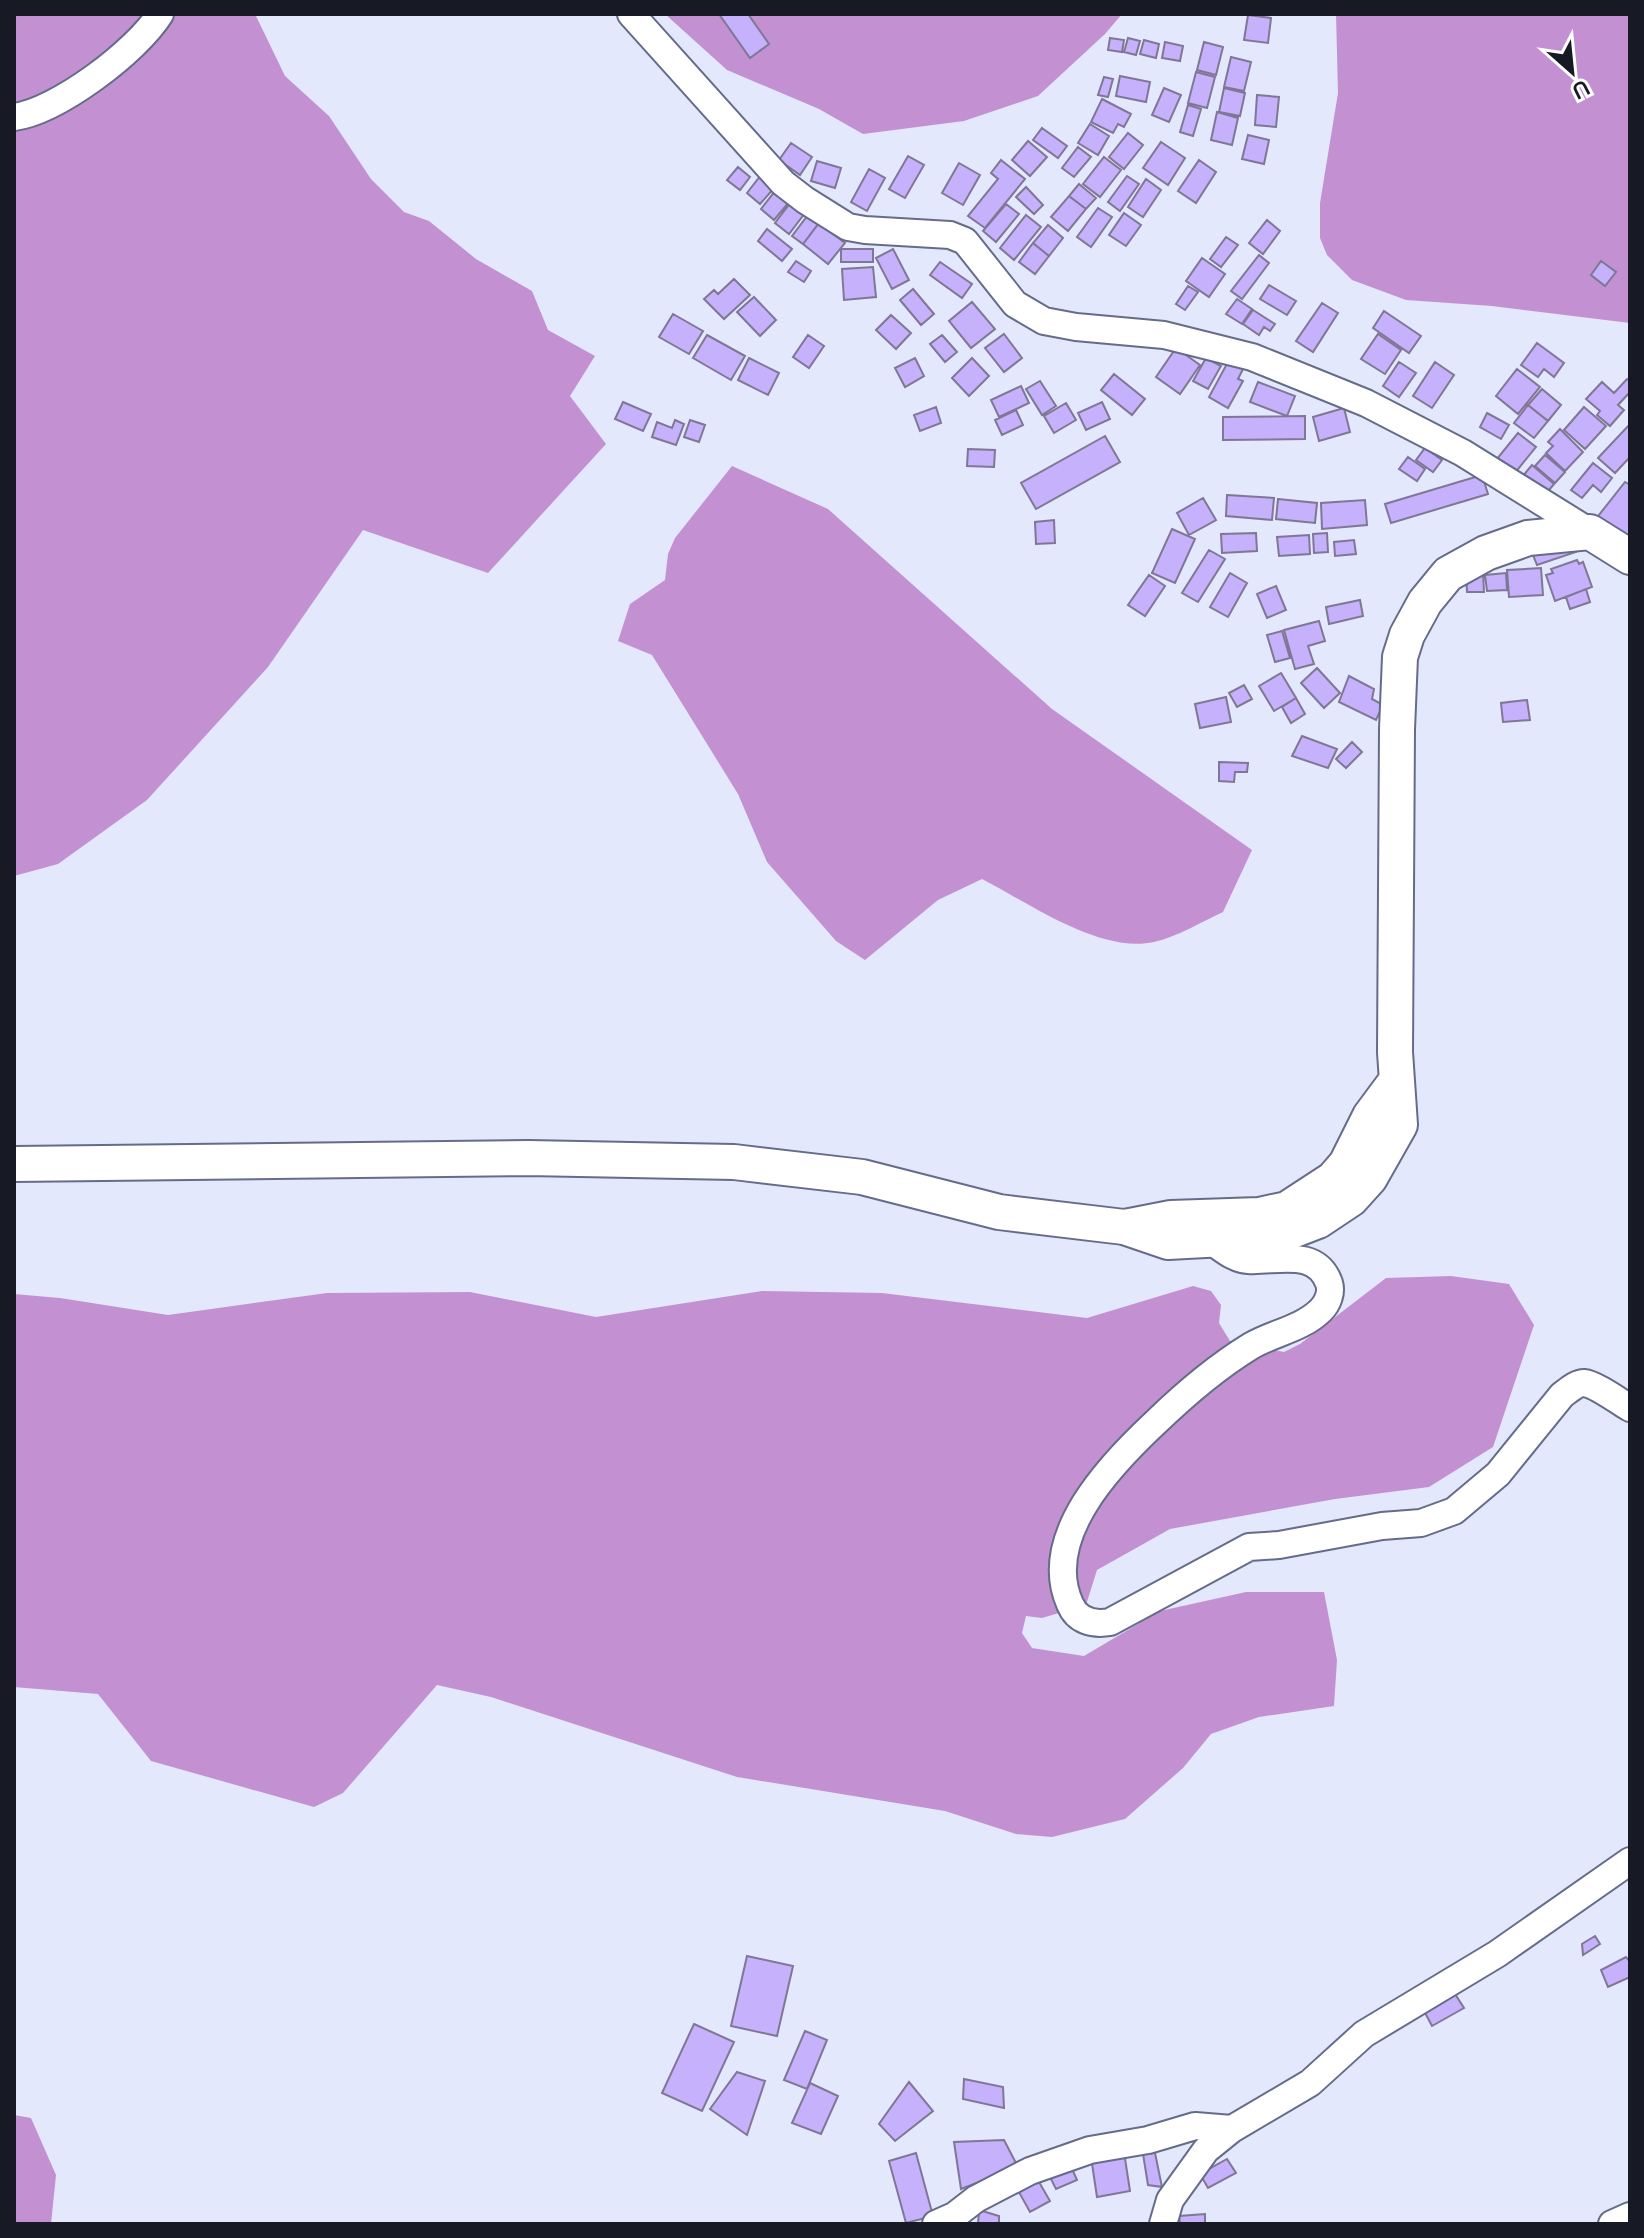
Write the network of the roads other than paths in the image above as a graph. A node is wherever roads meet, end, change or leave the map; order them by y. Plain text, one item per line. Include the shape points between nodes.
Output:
1 (160, 14) edge
2 (631, 14) edge
3 (14, 117) edge
4 (1590, 532) junction
5 (1630, 557) edge
6 (1396, 1066) junction
7 (14, 1164) edge
8 (1124, 1227) junction
9 (1211, 1241) junction
10 (1630, 1408) edge
11 (1630, 1861) edge
12 (1232, 2129) junction
13 (1630, 2216) edge
14 (936, 2224) edge
15 (1163, 2224) edge
16 (1612, 2224) edge

1 - 3 street via 117,59 57,102
2 - 4 street via 783,183 848,227 950,235 965,241 1015,304 1044,321 1164,335 1252,357 1366,403 1463,453
4 - 5 main road
4 - 6 main road via 1528,538 1448,574 1407,635 1400,657 1397,729
6 - 8 main road via 1346,1164 1333,1179 1287,1209
6 - 9 main road via 1400,1125 1370,1178 1351,1199 1318,1221 1279,1236
7 - 8 main road via 528,1158 734,1162 862,1177 999,1212
8 - 9 main road via 1168,1242
9 - 10 street via 1248,1260 1290,1256 1310,1262 1328,1281 1329,1298 1310,1320 1253,1345 1209,1374 1125,1451 1092,1492 1071,1529 1064,1562 1066,1592 1084,1620 1110,1622 1249,1547 1421,1523 1454,1511 1498,1474 1575,1386 1584,1383
11 - 12 street via 1497,1954 1364,2034 1310,2083
12 - 14 street via 1195,2126 1090,2150 1030,2171
12 - 15 street via 1194,2165 1170,2200
13 - 16 street

